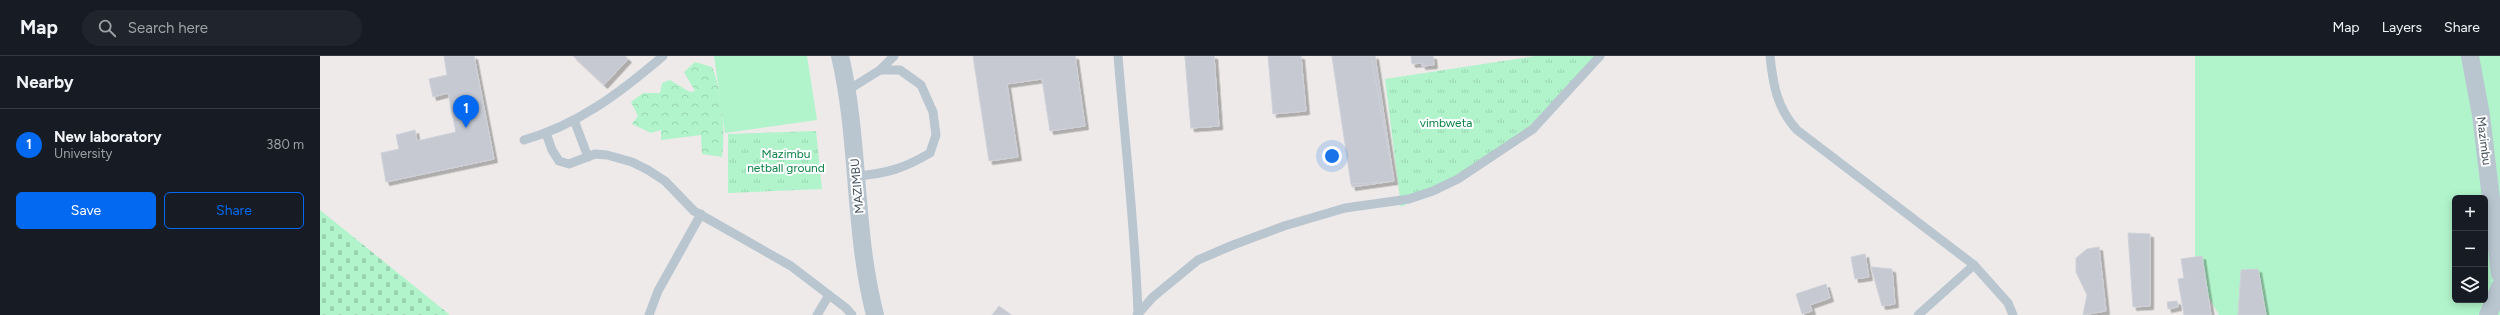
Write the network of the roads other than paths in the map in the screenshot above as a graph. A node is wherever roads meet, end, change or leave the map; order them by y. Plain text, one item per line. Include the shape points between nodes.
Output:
1 (663, 56) edge
2 (840, 56) edge
3 (894, 56) edge
4 (1118, 56) edge
5 (1600, 56) edge
6 (1770, 56) edge
7 (2470, 56) edge
8 (880, 70) junction
9 (848, 90) junction
10 (574, 120) junction
11 (546, 133) junction
12 (524, 140) dead end
13 (588, 157) junction
14 (856, 176) junction
15 (701, 214) junction
16 (1974, 265) junction
17 (2500, 274) edge
18 (2500, 287) edge
19 (829, 295) junction
20 (1138, 314) edge
21 (649, 315) edge
22 (817, 315) edge
23 (852, 315) edge
24 (874, 315) edge
25 (1918, 315) edge
26 (2013, 315) edge
27 (2488, 315) edge

1 - 10 lane via 621,92
2 - 9 street, MAZIMBU
3 - 8 lane
4 - 20 lane via 1129,199 1136,245
5 - 20 lane via 1533,129 1458,179 1409,199 1344,208 1284,226 1226,248 1198,260 1171,281
6 - 16 lane via 1773,81 1781,110 1797,130
7 - 17 street, Mazimbu via 2481,115
8 - 9 lane
8 - 14 lane via 900,70 921,85 933,112 936,135 930,153 913,164 882,174
9 - 14 street, MAZIMBU
10 - 11 lane
10 - 13 lane
11 - 12 lane
11 - 13 lane via 559,161 569,164
13 - 15 lane via 595,154 616,157 648,170 665,181
14 - 24 street, MAZIMBU via 864,258
15 - 19 lane via 791,266
15 - 21 lane via 658,291
16 - 25 lane
16 - 26 lane via 2008,303
18 - 27 street
19 - 22 lane
19 - 23 lane

